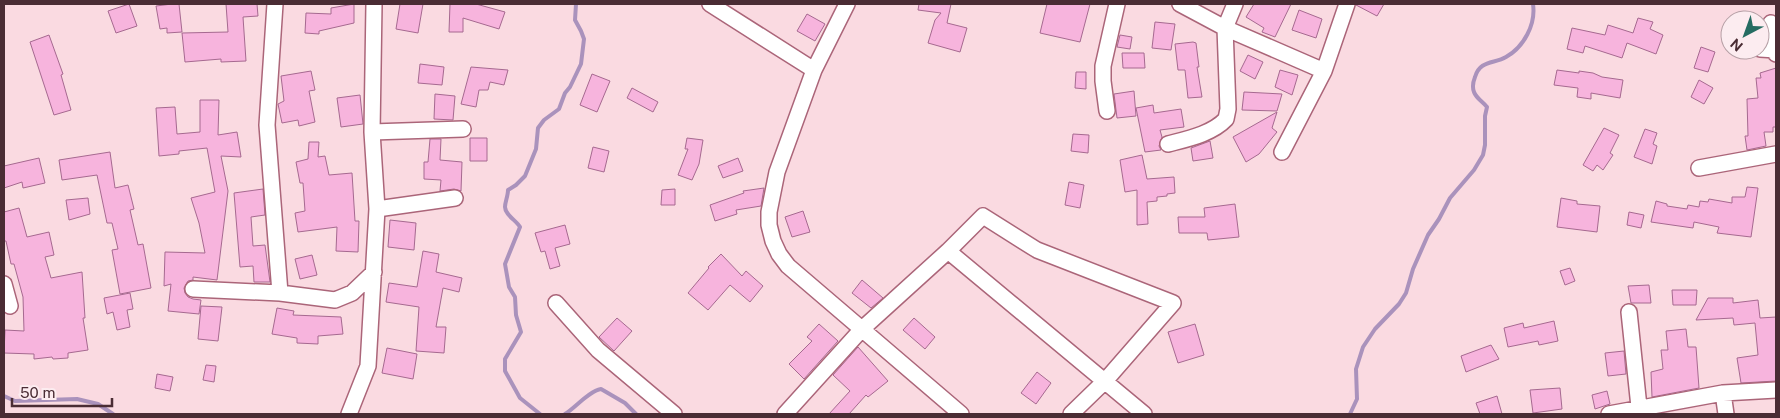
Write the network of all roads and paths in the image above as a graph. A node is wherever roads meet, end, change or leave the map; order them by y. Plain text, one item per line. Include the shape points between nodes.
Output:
1 (275, 4) edge
2 (374, 4) edge
3 (710, 4) edge
4 (847, 4) edge
5 (1118, 4) edge
6 (1180, 4) edge
7 (1235, 4) edge
8 (1347, 4) edge
9 (1771, 22) dead end
10 (1225, 28) junction
11 (1776, 51) edge
12 (814, 70) junction
13 (1324, 71) junction
14 (1106, 111) dead end
15 (463, 129) dead end
16 (372, 132) junction
17 (1168, 144) dead end
18 (1282, 152) dead end
19 (1776, 154) edge
20 (1699, 168) dead end
21 (454, 198) dead end
22 (377, 209) junction
23 (948, 251) junction
24 (374, 272) junction
25 (4, 284) edge
26 (193, 289) dead end
27 (280, 293) junction
28 (556, 303) dead end
29 (10, 306) dead end
30 (1629, 312) dead end
31 (862, 329) junction
32 (1105, 380) junction
33 (1776, 390) edge
34 (1723, 393) junction
35 (1630, 411) edge
36 (349, 414) edge
37 (674, 414) edge
38 (786, 414) edge
39 (961, 414) edge
40 (1071, 414) edge
41 (1144, 414) edge
42 (1609, 414) edge
43 (1726, 414) edge

1 - 27 street via 267,125
2 - 16 street
3 - 12 street
4 - 12 street
5 - 14 street via 1102,66
6 - 10 street
7 - 10 street
8 - 13 street
9 - 11 street
10 - 13 street
10 - 17 street via 1226,119 1204,133
12 - 31 street via 777,172 769,226 779,254 788,266
13 - 18 street
15 - 16 street
16 - 22 street
19 - 20 street
21 - 22 street
22 - 24 street
23 - 31 street
23 - 32 street
23 - 32 street via 983,216 1037,250 1173,303
24 - 27 street via 352,293 335,300
24 - 36 street via 368,366
25 - 29 street
26 - 27 street
28 - 37 street via 598,350
30 - 35 street
31 - 38 street
31 - 39 street
32 - 40 street
32 - 41 street
33 - 34 street
34 - 35 street
34 - 43 street
35 - 42 street

